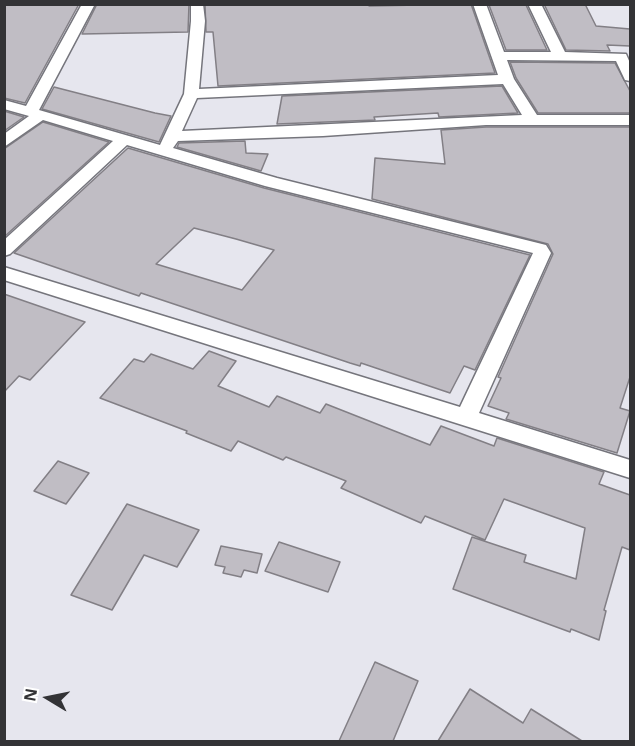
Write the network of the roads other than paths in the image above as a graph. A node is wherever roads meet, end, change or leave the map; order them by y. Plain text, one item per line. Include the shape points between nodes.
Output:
1 (89, 4) edge
2 (196, 4) edge
3 (479, 4) edge
4 (534, 4) edge
5 (498, 56) junction
6 (560, 56) junction
7 (630, 77) edge
8 (507, 79) junction
9 (191, 94) junction
10 (4, 104) edge
11 (36, 113) junction
12 (532, 119) junction
13 (630, 120) edge
14 (123, 139) junction
15 (4, 142) edge
16 (169, 144) junction
17 (4, 250) edge
18 (4, 273) edge
19 (466, 418) junction
20 (630, 469) edge

1 - 11 street
2 - 9 street
3 - 5 street
4 - 6 street
5 - 6 street
5 - 8 street
6 - 7 street via 621,57
8 - 9 street
8 - 12 street
9 - 16 street
10 - 11 street
11 - 14 street
11 - 15 street
12 - 13 street
12 - 16 street
14 - 16 street
14 - 17 street
16 - 19 street via 271,182 540,249 542,253
18 - 19 street
19 - 20 street

